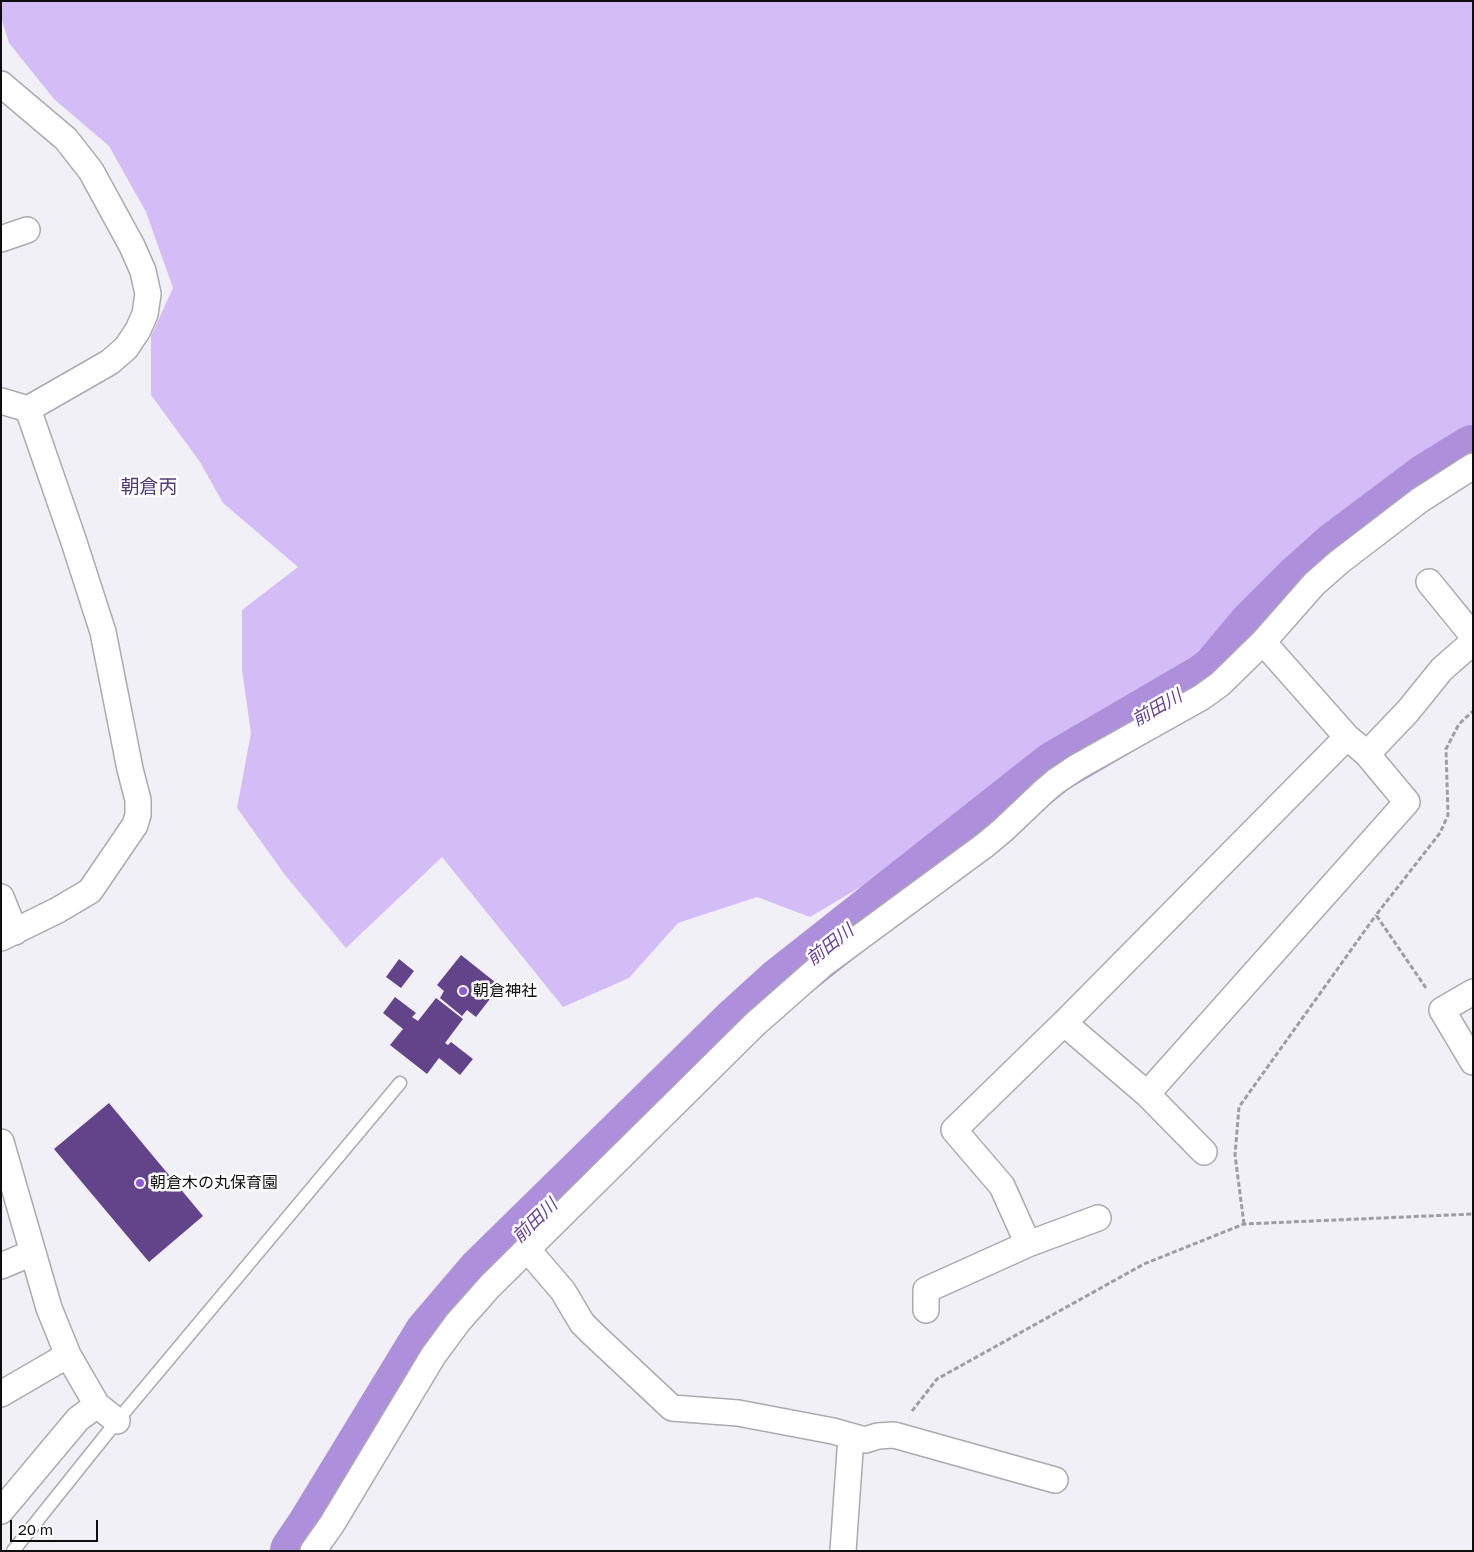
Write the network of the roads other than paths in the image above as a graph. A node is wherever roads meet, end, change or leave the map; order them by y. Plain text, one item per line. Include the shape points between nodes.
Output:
1 (1, 84) edge
2 (27, 230) dead end
3 (1, 239) edge
4 (1, 401) edge
5 (28, 409) junction
6 (1473, 466) edge
7 (1429, 582) dead end
8 (1473, 636) edge
9 (1263, 642) junction
10 (1473, 642) edge
11 (1346, 736) junction
12 (1367, 754) junction
13 (1, 897) edge
14 (8, 935) edge
15 (1473, 992) edge
16 (1064, 1023) junction
17 (1473, 1062) edge
18 (400, 1082) dead end
19 (1147, 1094) junction
20 (1, 1142) edge
21 (1204, 1152) dead end
22 (1098, 1218) dead end
23 (1028, 1244) junction
24 (527, 1249) junction
25 (32, 1253) junction
26 (1, 1266) edge
27 (926, 1310) dead end
28 (68, 1355) junction
29 (1, 1394) edge
30 (97, 1406) junction
31 (117, 1421) junction
32 (858, 1438) junction
33 (1055, 1480) dead end
34 (1, 1511) edge
35 (13, 1551) edge
36 (313, 1551) edge
37 (843, 1551) edge
38 (857, 1551) edge

1 - 5 street via 66,139 91,171 132,246 143,271 148,294 145,314 126,348 110,362
2 - 3 street
4 - 5 street
5 - 14 street via 103,632 138,800 138,815 90,890
6 - 9 street via 1420,500 1339,562 1314,584
7 - 8 street
9 - 11 street
9 - 24 street via 1202,697 1056,782 985,845 822,965 755,1024
10 - 12 street via 1442,669
11 - 12 street
11 - 16 street
12 - 19 street via 1407,802
13 - 14 street
15 - 17 street via 1442,1010
16 - 19 street
16 - 23 street via 954,1130 1002,1186
18 - 31 lane
19 - 21 street
20 - 25 street
22 - 23 street
23 - 27 street via 926,1290
24 - 32 street via 563,1291 582,1323 672,1408 738,1413
24 - 36 street via 458,1322 433,1356
25 - 26 street
25 - 28 street
28 - 29 street
28 - 30 street
30 - 31 street
30 - 34 street via 78,1419
31 - 35 lane
32 - 33 street via 894,1435
32 - 37 street
32 - 38 street

